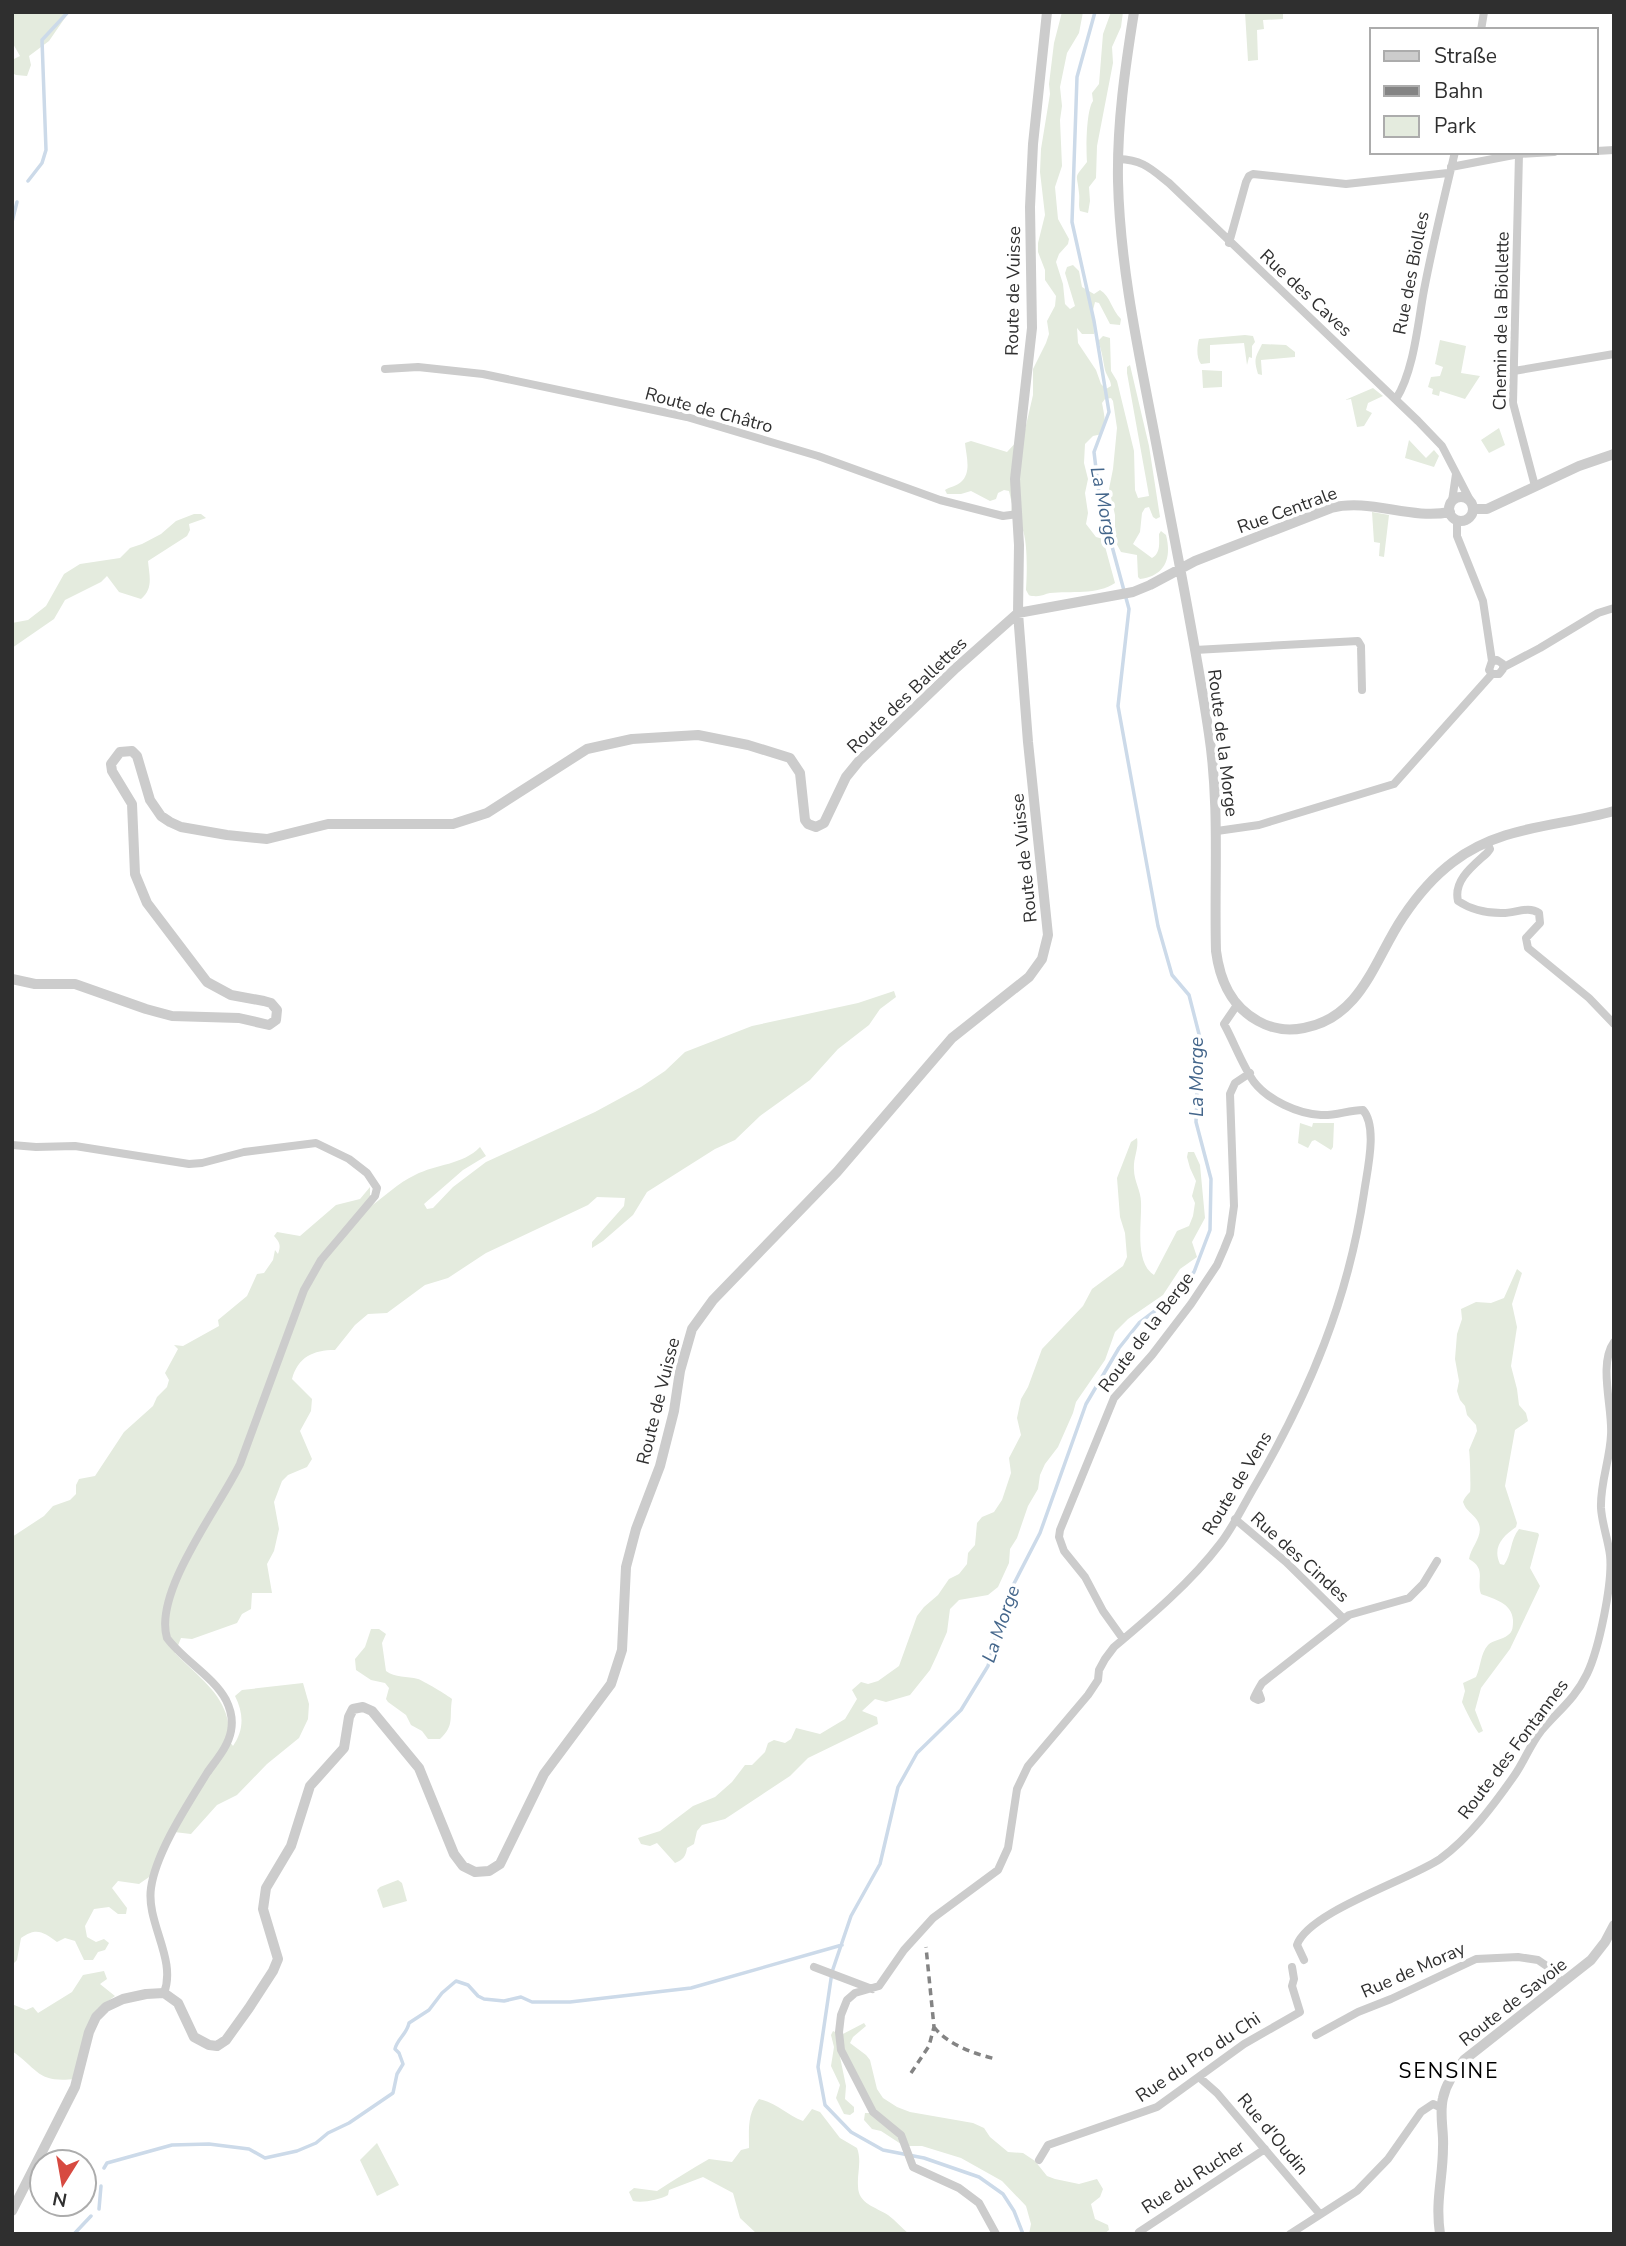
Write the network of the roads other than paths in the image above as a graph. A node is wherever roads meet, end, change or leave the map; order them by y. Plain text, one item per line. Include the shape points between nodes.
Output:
1 (1047, 12) edge
2 (1133, 12) edge
3 (1454, 154) edge
4 (1515, 154) edge
5 (1519, 154) edge
6 (1118, 159) junction
7 (1450, 170) junction
8 (1230, 243) junction
9 (1614, 354) edge
10 (385, 369) dead end
11 (1514, 371) junction
12 (1396, 399) junction
13 (1614, 454) edge
14 (1455, 471) junction
15 (1535, 486) junction
16 (1471, 505) junction
17 (1453, 511) junction
18 (1018, 514) junction
19 (1180, 568) junction
20 (1614, 608) edge
21 (1018, 613) junction
22 (1195, 650) junction
23 (1492, 661) junction
24 (1504, 667) junction
25 (1492, 674) junction
26 (1362, 690) dead end
27 (1614, 811) edge
28 (1217, 831) junction
29 (1487, 842) junction
30 (12, 979) edge
31 (1237, 1005) junction
32 (1614, 1024) edge
33 (1250, 1073) junction
34 (12, 1145) edge
35 (1614, 1342) edge
36 (1235, 1520) junction
37 (1437, 1561) dead end
38 (1344, 1619) junction
39 (1123, 1639) junction
40 (1258, 1690) dead end
41 (1614, 1925) edge
42 (1304, 1960) dead end
43 (1292, 1967) dead end
44 (817, 1969) dead end
45 (1562, 1983) junction
46 (872, 1989) junction
47 (164, 1993) junction
48 (1316, 2035) dead end
49 (1200, 2078) junction
50 (1442, 2108) junction
51 (1265, 2149) junction
52 (1039, 2160) dead end
53 (12, 2211) edge
54 (1319, 2213) junction
55 (1139, 2232) dead end
56 (996, 2234) edge
57 (1290, 2234) edge
58 (1440, 2234) edge

1 - 18 street, Route de Vuisse via 1033,144 1032,328 1015,479
2 - 6 street, Route de la Morge
3 - 7 street, Rue des Biolles
4 - 7 street
5 - 11 street, Chemin de la Biollette
6 - 8 street, Rue des Caves via 1144,163
6 - 19 street, Route de la Morge via 1121,233 1135,336
7 - 8 street via 1346,184 1253,174
7 - 12 street, Rue des Biolles via 1412,352
8 - 12 street, Rue des Caves
9 - 11 street
10 - 18 street, Route de Châtro via 474,373 687,417 830,460 940,500 1003,516
11 - 15 street, Chemin de la Biollette via 1515,416
12 - 14 street, Rue des Caves via 1441,446
13 - 15 street, Rue Centrale
14 - 16 street, Rue des Caves
14 - 17 street
15 - 16 street, Rue Centrale via 1487,509
16 - 17 street, Rue Centrale via 1461,497
16 - 17 street, Rue Centrale via 1469,517 1463,520
17 - 19 street, Rue Centrale via 1420,514 1348,504
17 - 23 street via 1457,536 1483,601
18 - 21 street, Route de Vuisse
19 - 21 street, Rue Centrale via 1133,592
19 - 22 street, Route de la Morge
20 - 24 street
21 - 30 street, Route des Ballettes via 859,761 824,822 816,827 805,820 800,773 790,758 698,735 641,738 587,749 487,813 453,824 328,824 267,839 170,822 150,800 137,756 132,751 120,752 111,764 132,804 132,860 141,893 207,982 232,996 271,1003 277,1010 276,1020 268,1025 239,1018 172,1016 75,984
21 - 47 street, Route de Vuisse via 1048,935 1042,959 1028,977 952,1038 837,1172 713,1300 692,1329 660,1466 626,1567 618,1666 601,1699 544,1774 505,1859 482,1873 461,1864 419,1768 372,1711 355,1708 344,1748 310,1786 291,1846 268,1884 263,1909 278,1959 244,2016 226,2040 209,2045 194,2037 178,2003
22 - 26 street via 1358,641
22 - 28 street, Route de la Morge
23 - 24 street via 1500,661
23 - 25 street
24 - 25 street via 1499,674
25 - 28 street via 1394,784 1259,825
27 - 29 street, Route de la Morge
28 - 31 street, Route de la Morge via 1216,951 1222,979
29 - 31 street, Route de la Morge via 1430,882 1402,919 1359,993 1335,1017 1318,1026 1282,1029 1268,1027
29 - 32 street via 1490,849 1462,878 1458,901 1499,913 1529,909 1539,913 1539,923 1526,939 1528,948 1581,990
31 - 33 street via 1224,1024
33 - 36 street, Route de Vens via 1273,1097 1302,1112 1339,1115 1363,1110 1371,1128 1356,1244 1344,1290 1308,1385
33 - 39 street, Route de la Berge via 1235,1083 1230,1094 1234,1206 1224,1249 1191,1304 1114,1398 1060,1530 1064,1551
34 - 47 street via 75,1146 188,1164 316,1143 349,1159 377,1188 304,1290 240,1464 191,1550 167,1608 167,1638 223,1696 232,1726 226,1745 165,1844 154,1871 151,1906 165,1962
35 - 42 street, Route des Fontannes via 1607,1376 1612,1435 1601,1507 1609,1576 1589,1670 1571,1701 1541,1732 1471,1831 1440,1859 1314,1926 1297,1945
36 - 38 street, Rue des Cindes
36 - 39 street, Route de Vens via 1198,1570
37 - 38 street, Rue des Cindes via 1409,1598
38 - 40 street, Rue des Cindes
39 - 46 street, Route de Vens via 1105,1659 1088,1695 1028,1766 1017,1789 1008,1848 998,1870 927,1924 884,1981
41 - 45 street, Route de Savoie via 1591,1960
43 - 49 street, Rue du Pro du Chi via 1300,2012 1244,2044
44 - 46 street
45 - 48 street, Rue de Moray via 1554,1970 1538,1960 1476,1959
45 - 50 street, Route de Savoie via 1464,2060 1448,2085
46 - 56 street, Route de Vens via 847,2000 841,2015 841,2050 873,2112 901,2136 913,2167 959,2188 979,2203
47 - 53 street via 115,2002 94,2020 78,2082
49 - 51 street, Rue d'Oudin
49 - 52 street, Rue du Pro du Chi via 1146,2113 1048,2145
50 - 54 street via 1433,2104 1421,2112 1388,2159 1357,2191
50 - 58 street, Route de Savoie via 1437,2196
51 - 54 street, Rue d'Oudin
51 - 55 street, Rue du Rucher
54 - 57 street

